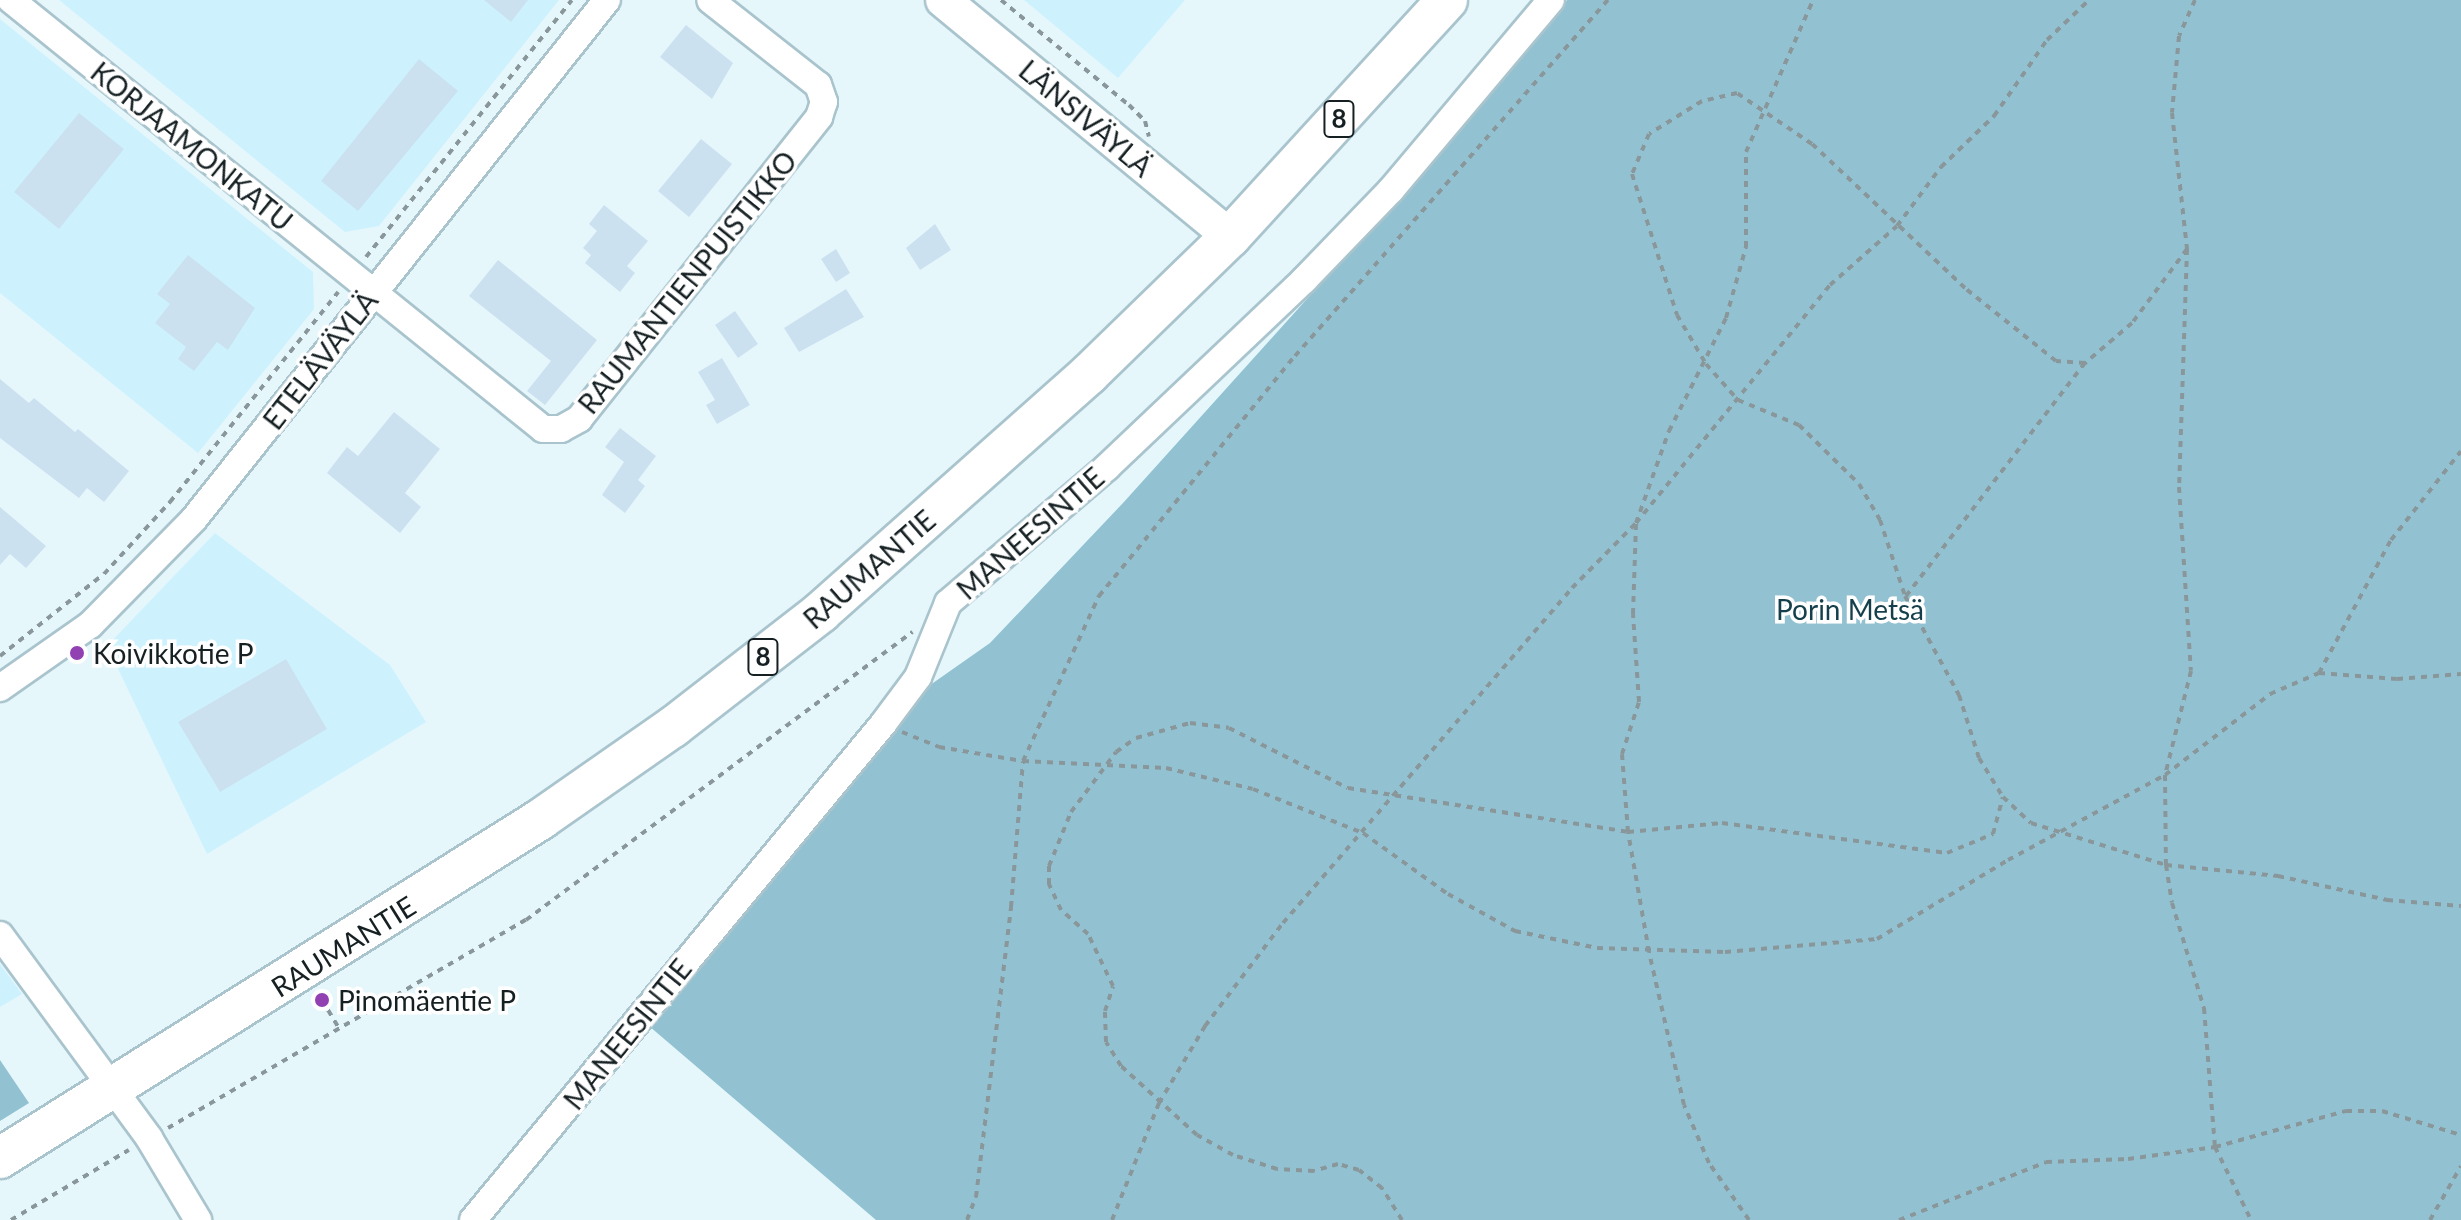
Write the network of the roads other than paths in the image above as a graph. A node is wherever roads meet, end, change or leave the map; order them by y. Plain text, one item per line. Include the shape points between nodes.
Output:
1 (11, 0) edge
2 (607, 0) edge
3 (710, 0) edge
4 (943, 0) edge
5 (1447, 0) edge
6 (1551, 0) edge
7 (1230, 237) junction
8 (374, 292) junction
9 (0, 688) edge
10 (0, 935) edge
11 (114, 1089) junction
12 (0, 1158) edge
13 (198, 1220) edge
14 (473, 1220) edge

1 - 8 street, KORJAAMONKATU
2 - 8 street, ETELÄVÄYLÄ
3 - 8 street, RAUMANTIENPUISTIKKO via 818,85 824,102 819,117 579,419 561,429 543,429
4 - 7 main road, LÄNSIVÄYLÄ
5 - 7 highway, RAUMANTIE / 8
6 - 14 street, MANEESINTIE via 1391,190 1304,280 1107,467 948,603 918,677 883,724
7 - 11 highway, RAUMANTIE / 8 via 1089,374 845,592 673,727 474,863
8 - 9 street, ETELÄVÄYLÄ via 194,519 90,625
10 - 11 street
11 - 12 highway, RAUMANTIE / 8
11 - 13 street

